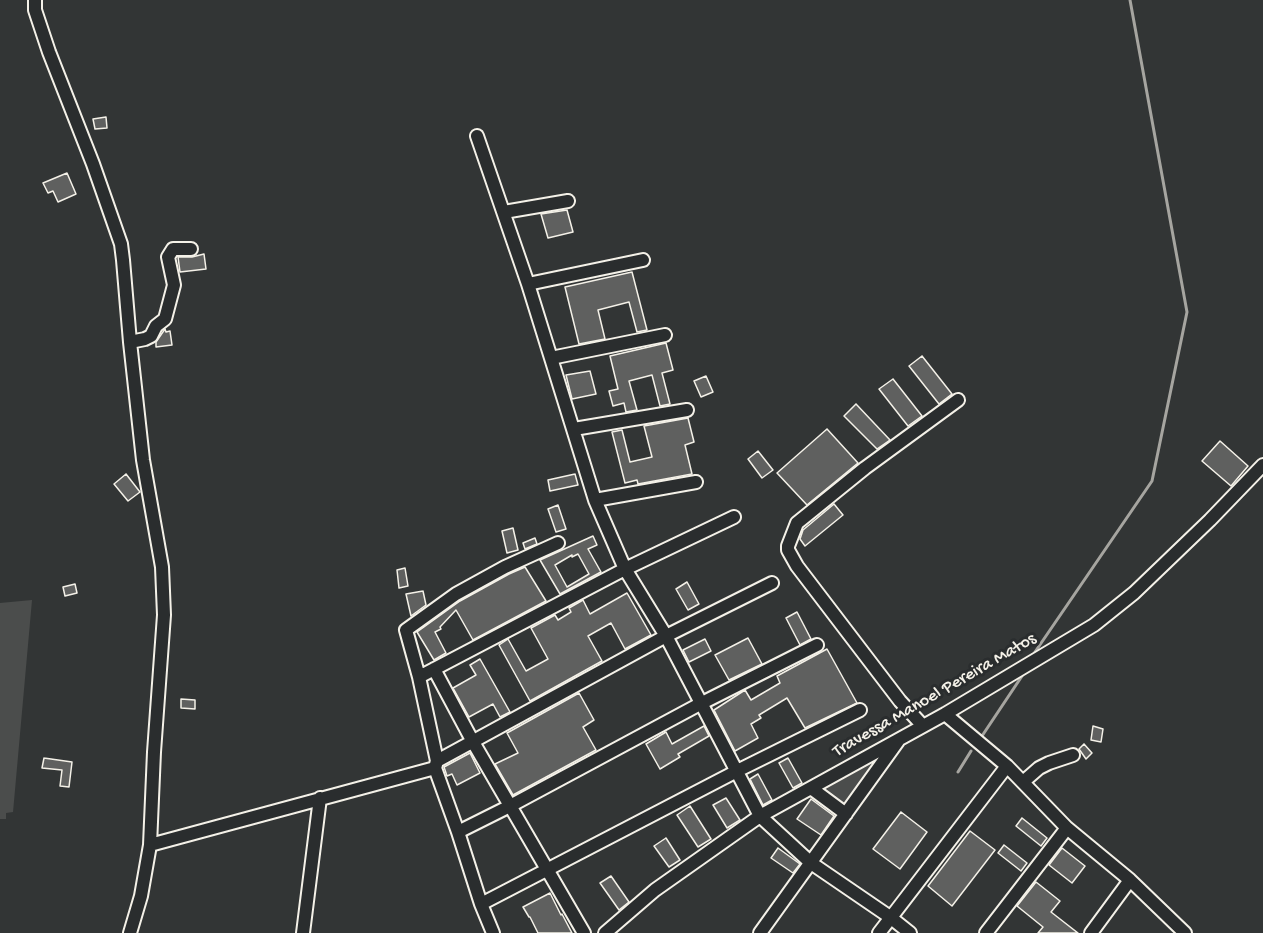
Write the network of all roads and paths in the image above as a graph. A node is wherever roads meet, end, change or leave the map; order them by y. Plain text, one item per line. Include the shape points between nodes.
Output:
1 (35, 0) edge
2 (477, 136) dead end
3 (568, 201) dead end
4 (504, 212) junction
5 (191, 249) dead end
6 (643, 260) dead end
7 (528, 284) junction
8 (665, 335) dead end
9 (130, 342) junction
10 (551, 358) junction
11 (958, 400) dead end
12 (687, 410) dead end
13 (574, 429) junction
14 (1263, 465) edge
15 (696, 482) dead end
16 (595, 500) junction
17 (734, 517) dead end
18 (558, 543) dead end
19 (625, 569) junction
20 (772, 583) dead end
21 (666, 636) junction
22 (817, 645) dead end
23 (434, 669) junction
24 (419, 677) junction
25 (700, 704) junction
26 (860, 710) dead end
27 (945, 714) junction
28 (923, 726) junction
29 (900, 738) junction
30 (473, 742) junction
31 (1073, 755) dead end
32 (436, 765) junction
33 (1007, 766) junction
34 (737, 771) junction
35 (1023, 782) junction
36 (811, 788) junction
37 (320, 798) junction
38 (510, 806) junction
39 (846, 814) junction
40 (760, 816) junction
41 (1067, 828) junction
42 (458, 832) junction
43 (150, 845) junction
44 (811, 863) junction
45 (546, 871) junction
46 (1130, 880) junction
47 (481, 904) junction
48 (890, 917) junction
49 (130, 933) edge
50 (303, 933) edge
51 (494, 933) edge
52 (584, 933) edge
53 (605, 933) edge
54 (760, 933) edge
55 (879, 933) edge
56 (910, 933) edge
57 (986, 933) edge
58 (1091, 933) edge
59 (1185, 933) edge

1 - 9 street via 49,52 121,244
2 - 4 street
3 - 4 street
4 - 7 street
5 - 9 street via 173,249 168,257 174,285 165,319 151,336
6 - 7 street
7 - 10 street
8 - 10 street
9 - 43 street via 143,460 163,576
10 - 13 street
11 - 28 street via 797,523 788,546 797,566
12 - 13 street
13 - 16 street
14 - 27 street, Travessa Manoel Pereira Matos via 1143,585 1094,625
15 - 16 street
16 - 19 street
17 - 19 street
18 - 24 street via 456,594 406,630
19 - 21 street
19 - 23 street
20 - 21 street
21 - 25 street
21 - 30 street
22 - 25 street
23 - 24 street
23 - 30 street
24 - 32 street
25 - 34 street
25 - 38 street
26 - 34 street
27 - 28 street, Travessa Manoel Pereira Matos
27 - 33 street
28 - 29 street, Travessa Manoel Pereira Matos
29 - 36 street, Travessa Manoel Pereira Matos
29 - 39 street
30 - 32 street
30 - 38 street
31 - 35 street via 1048,763
32 - 37 street
32 - 42 street
33 - 35 street
33 - 48 street
34 - 40 street
34 - 45 street
35 - 41 street
36 - 39 street
36 - 40 street, Travessa Manoel Pereira Matos
37 - 43 street
37 - 50 street
38 - 42 street
38 - 45 street
39 - 44 street
40 - 44 street
40 - 53 street, Travessa Manoel Pereira Matos via 655,890
41 - 46 street
41 - 57 street
42 - 47 street
43 - 49 street
44 - 48 street
44 - 54 street
45 - 47 street
45 - 52 street
46 - 58 street
46 - 59 street
47 - 51 street
48 - 55 street
48 - 56 street

